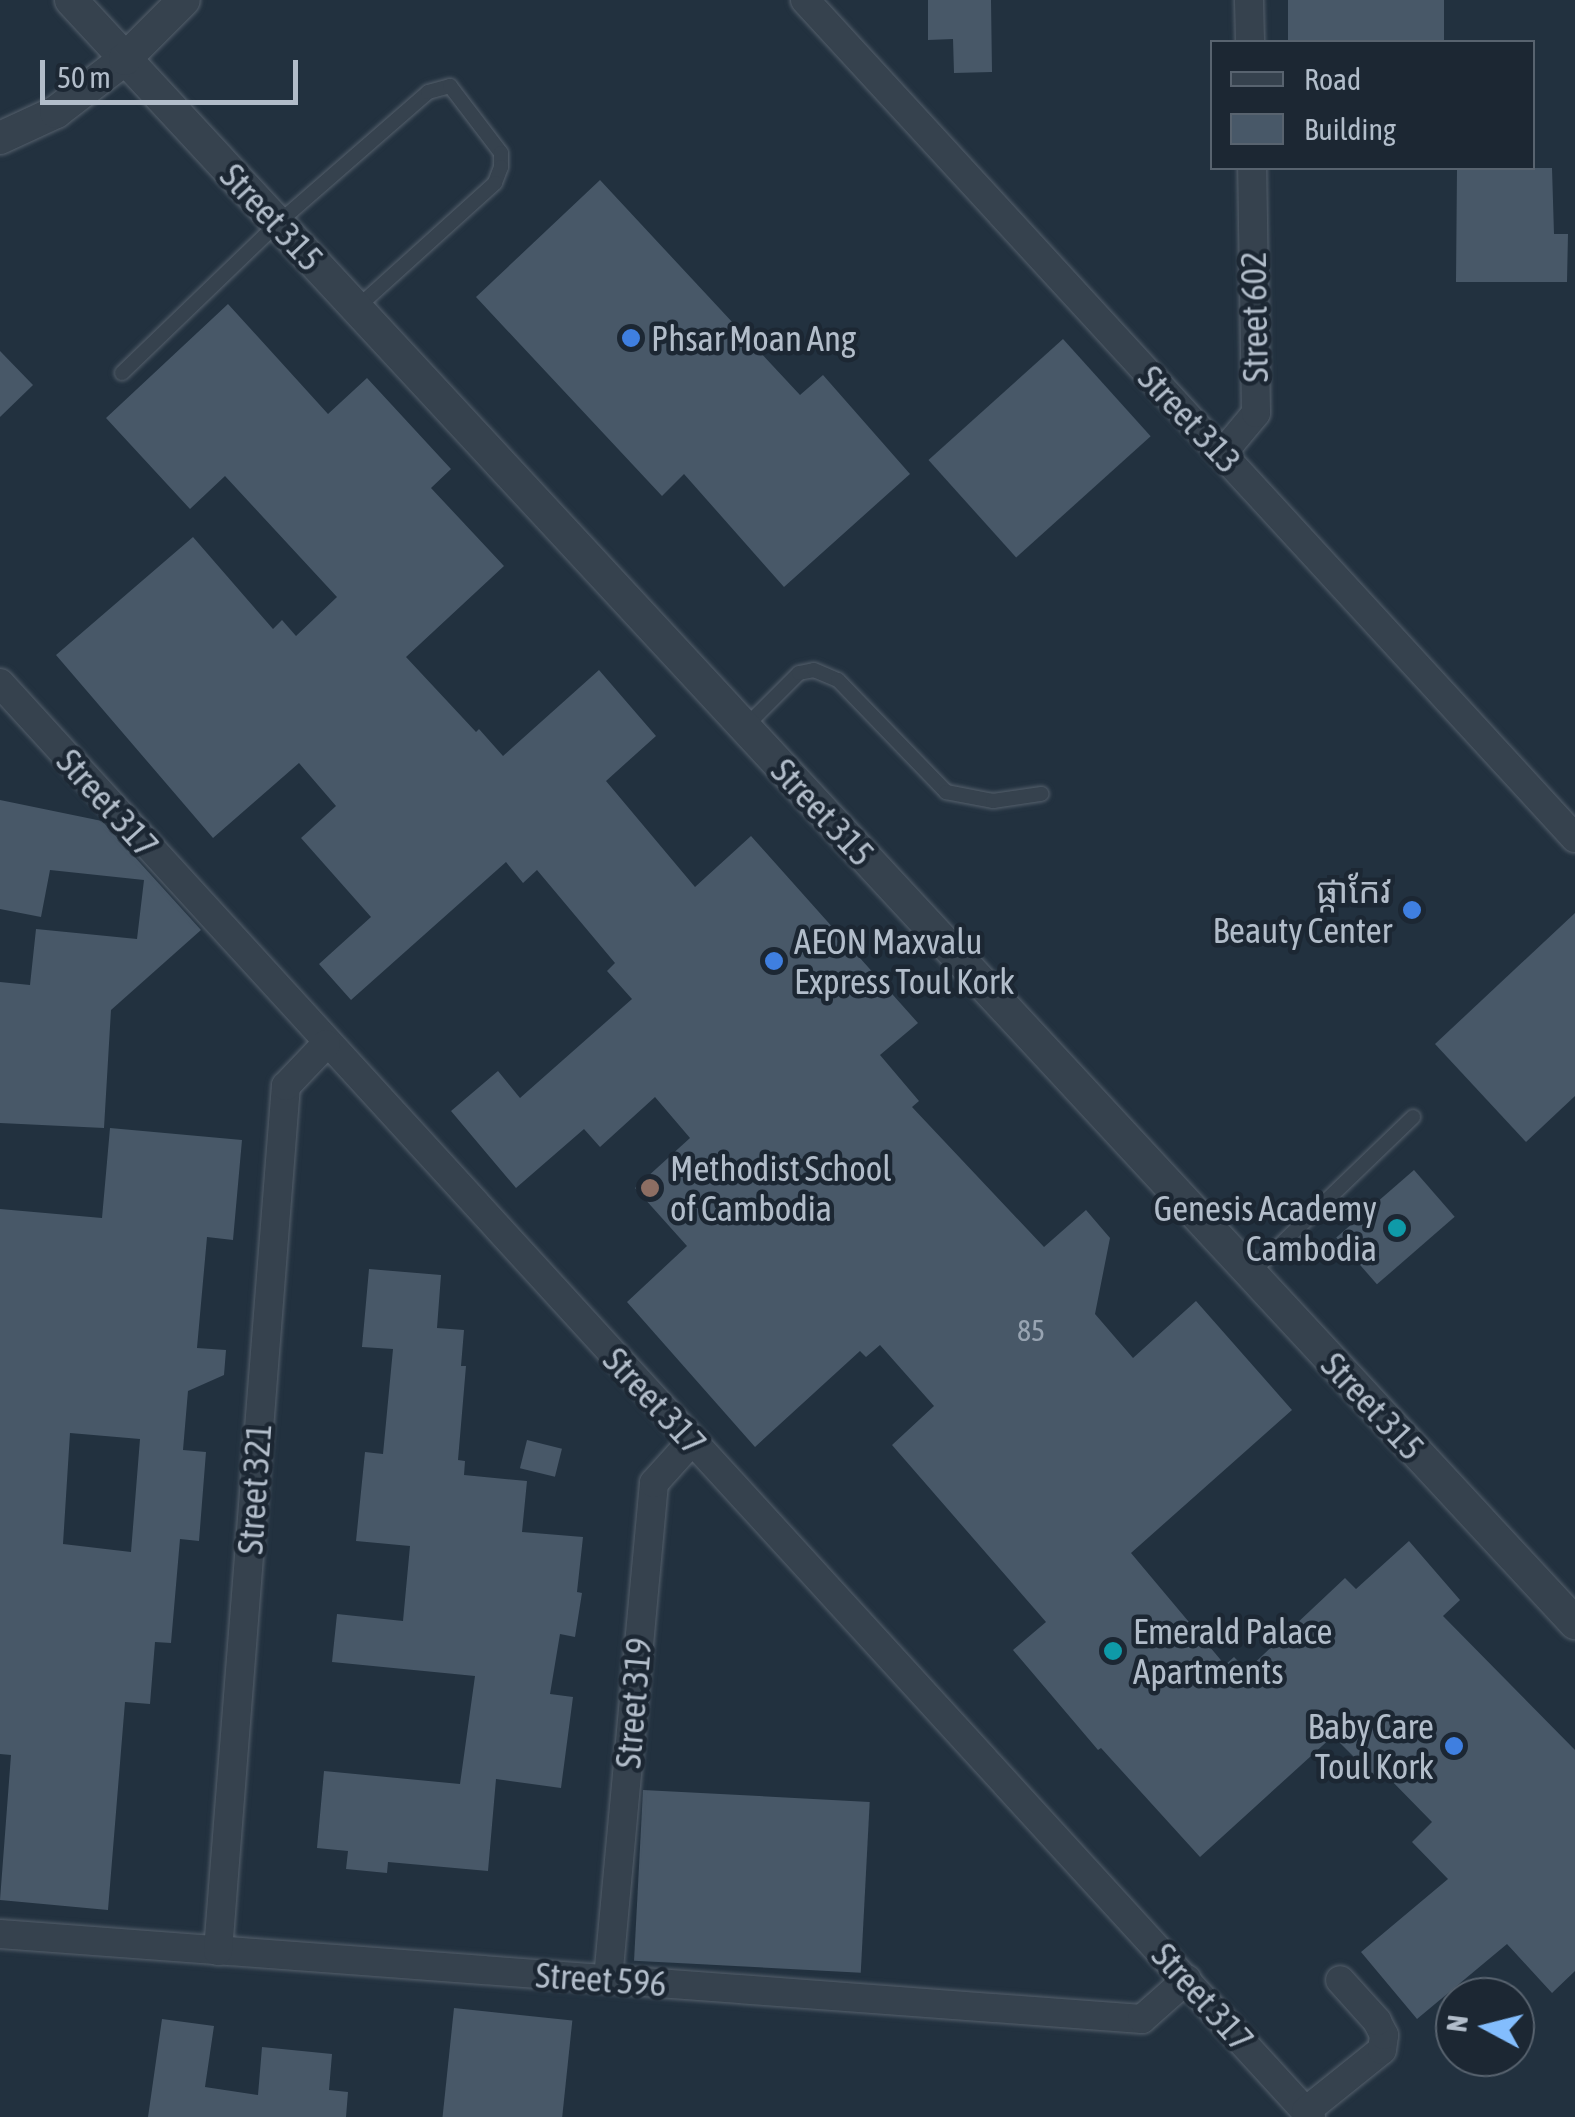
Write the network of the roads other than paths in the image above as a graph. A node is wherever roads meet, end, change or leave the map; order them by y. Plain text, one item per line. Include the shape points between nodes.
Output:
1 (71, 0) edge
2 (184, 0) edge
3 (805, 0) edge
4 (1249, 0) edge
5 (1250, 40) edge
6 (126, 59) junction
7 (0, 138) edge
8 (1252, 170) edge
9 (278, 223) junction
10 (357, 308) junction
11 (122, 373) dead end
12 (1222, 454) junction
13 (0, 683) edge
14 (745, 727) junction
15 (1041, 794) dead end
16 (1575, 838) edge
17 (326, 1044) junction
18 (1413, 1117) dead end
19 (1251, 1274) junction
20 (692, 1441) junction
21 (1575, 1622) edge
22 (0, 1934) edge
23 (218, 1950) junction
24 (608, 1979) junction
25 (1186, 1979) junction
26 (1340, 1980) dead end
27 (1309, 2114) edge

1 - 6 street, Street 315
2 - 6 street
3 - 12 street, Street 313
4 - 5 street
6 - 7 street via 56,112
6 - 9 street, Street 315
8 - 12 street, Street 602 via 1256,413
9 - 10 street, Street 315
9 - 10 lane via 428,92 450,86 501,153 501,168 495,182
9 - 11 lane
10 - 14 street, Street 315
12 - 16 street, Street 313
13 - 17 street, Street 317
14 - 15 lane via 799,674 814,670 838,680 946,792 993,801
14 - 19 street, Street 315
17 - 20 street, Street 317
17 - 23 street, Street 321 via 286,1086
18 - 19 lane
19 - 21 street, Street 315
20 - 24 street, Street 319 via 654,1482
20 - 25 street, Street 317
22 - 23 street, Street 596
23 - 24 street, Street 596
24 - 25 street, Street 596 via 1142,2018
25 - 27 street, Street 317
26 - 27 street via 1377,2022 1382,2050

